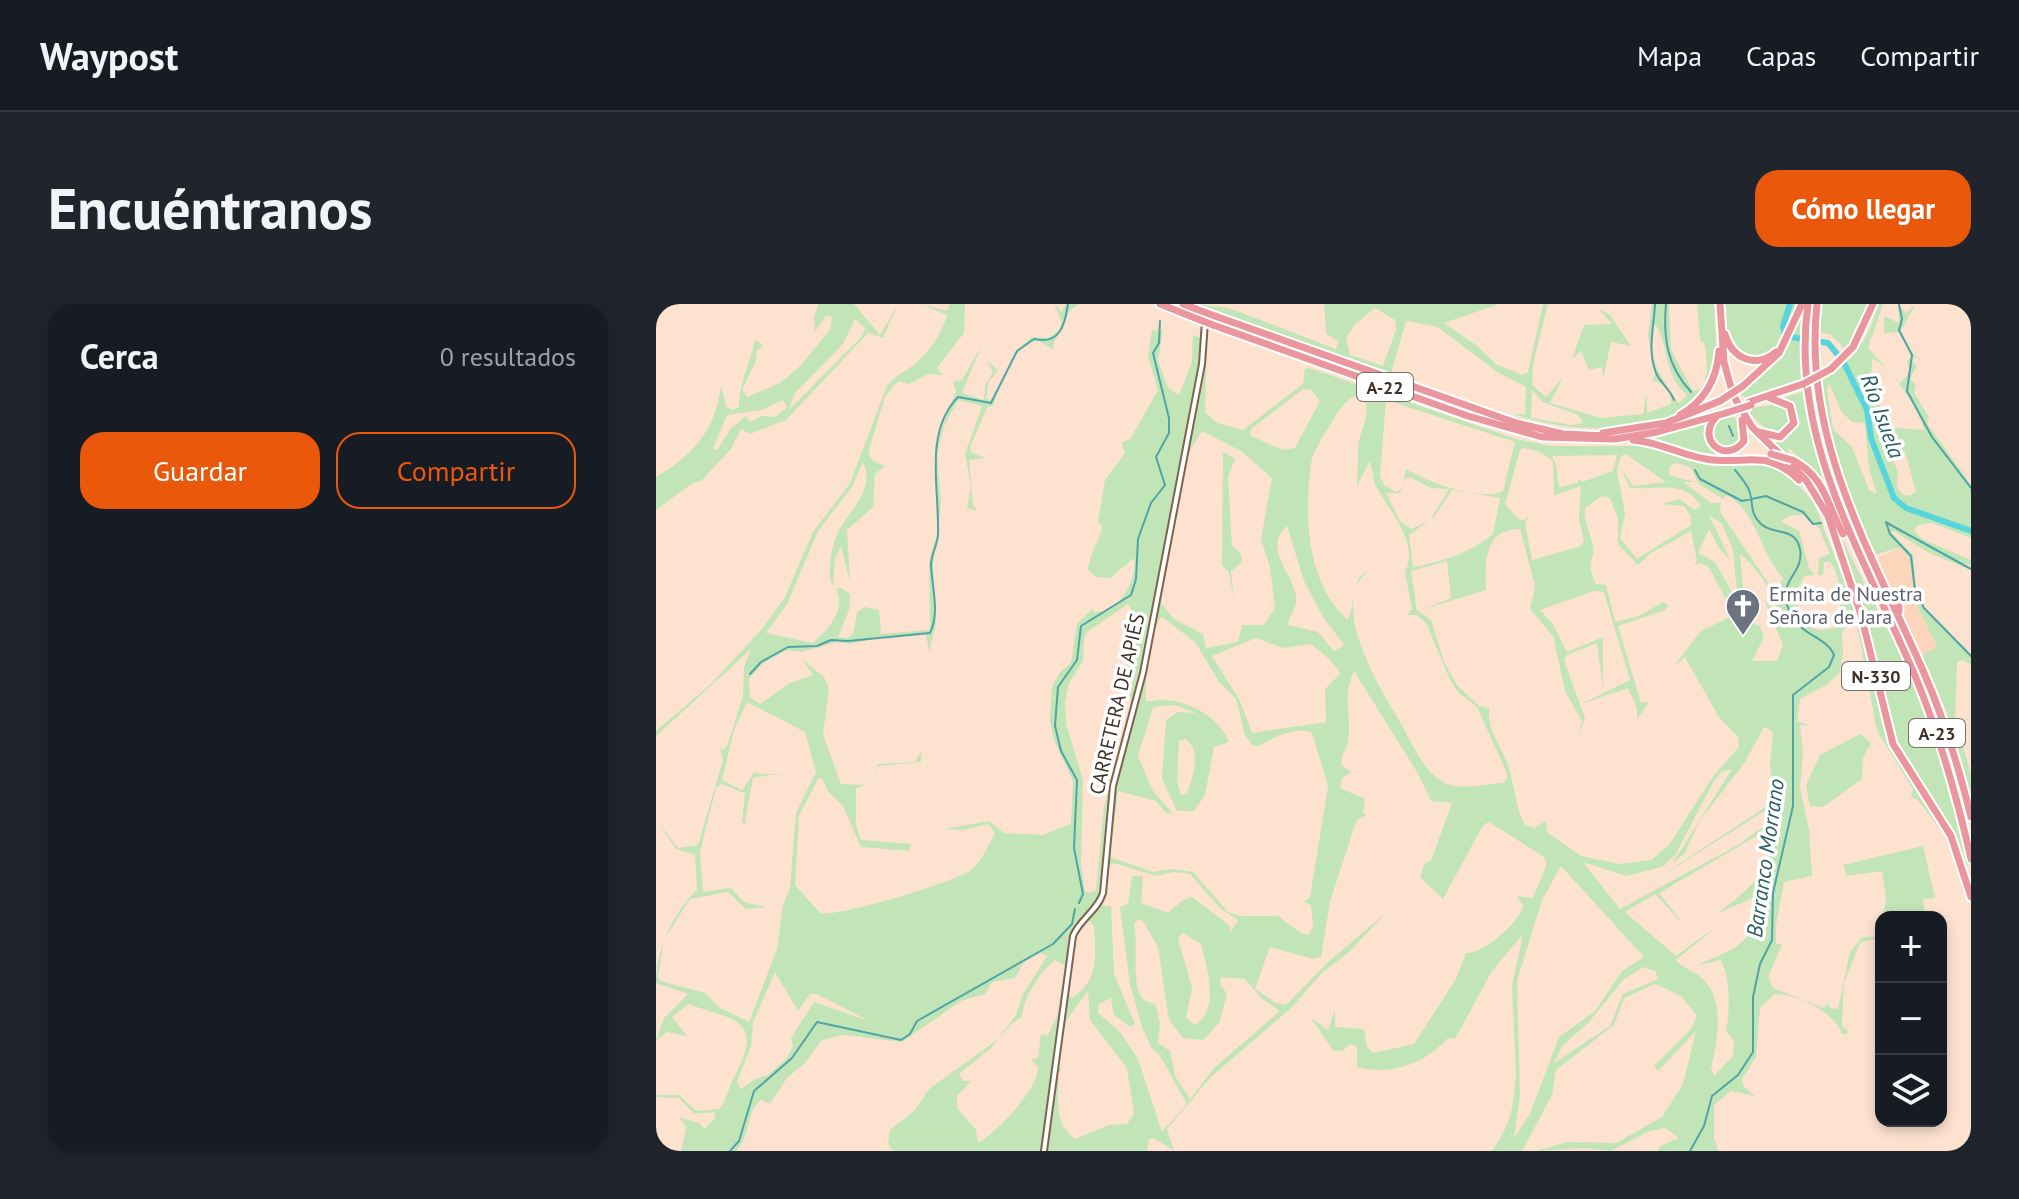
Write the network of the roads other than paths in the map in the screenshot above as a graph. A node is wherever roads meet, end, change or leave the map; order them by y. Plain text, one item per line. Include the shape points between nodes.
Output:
1 (1160, 304) edge
2 (1183, 304) edge
3 (1207, 304) edge
4 (1802, 304) edge
5 (1808, 304) edge
6 (1818, 304) edge
7 (1872, 304) edge
8 (1720, 308) edge
9 (1196, 314) junction
10 (1214, 321) junction
11 (1812, 324) junction
12 (1721, 329) junction
13 (1782, 348) junction
14 (1803, 384) junction
15 (1770, 398) junction
16 (1735, 400) junction
17 (1750, 403) junction
18 (1723, 412) junction
19 (1490, 415) junction
20 (1660, 425) junction
21 (1756, 432) junction
22 (1613, 437) junction
23 (1695, 456) junction
24 (1865, 547) junction
25 (1859, 559) junction
26 (1875, 559) dead end
27 (1846, 565) junction
28 (1898, 594) dead end
29 (1914, 650) junction
30 (1971, 817) edge
31 (1971, 859) edge
32 (1971, 897) edge
33 (1044, 1151) edge

1 - 9 highway, A-22
2 - 9 highway, A-22
3 - 33 street, CARRETERA DE APIÉS via 1202,364 1143,673 1113,786 1103,893 1077,928 1072,946
4 - 13 highway
5 - 11 highway, A-23
6 - 11 highway
7 - 14 highway, bridge via 1853,347 1831,369
8 - 12 highway, N-330
8 - 13 highway via 1728,343 1739,356 1758,361
9 - 10 highway, A-22, bridge
10 - 19 highway, A-22
10 - 22 highway, A-22 via 1496,426 1559,439
11 - 24 highway, A-23 via 1829,449
11 - 25 highway, A-23 via 1805,350 1809,396 1836,504
12 - 16 highway, N-330
12 - 20 highway via 1718,365 1708,390 1686,412
13 - 20 highway, bridge via 1720,401
14 - 15 highway
14 - 17 highway, bridge
15 - 17 highway
15 - 21 highway via 1790,406 1793,426 1780,437
16 - 18 highway via 1746,433 1734,451 1720,450 1710,441 1709,427
16 - 21 highway, N-330
17 - 18 highway, bridge
18 - 22 highway
19 - 20 highway via 1580,432
19 - 22 highway, A-22 via 1549,431
21 - 27 highway, N-330 via 1814,491
22 - 23 highway
23 - 25 highway, bridge via 1771,454 1792,460 1819,480
23 - 27 highway via 1762,458 1788,470 1815,500
24 - 26 highway
24 - 29 highway, A-23
25 - 31 highway, A-23 via 1927,707
27 - 32 highway, N-330 via 1893,744 1951,836
28 - 29 highway via 1898,609
29 - 30 highway, A-23

